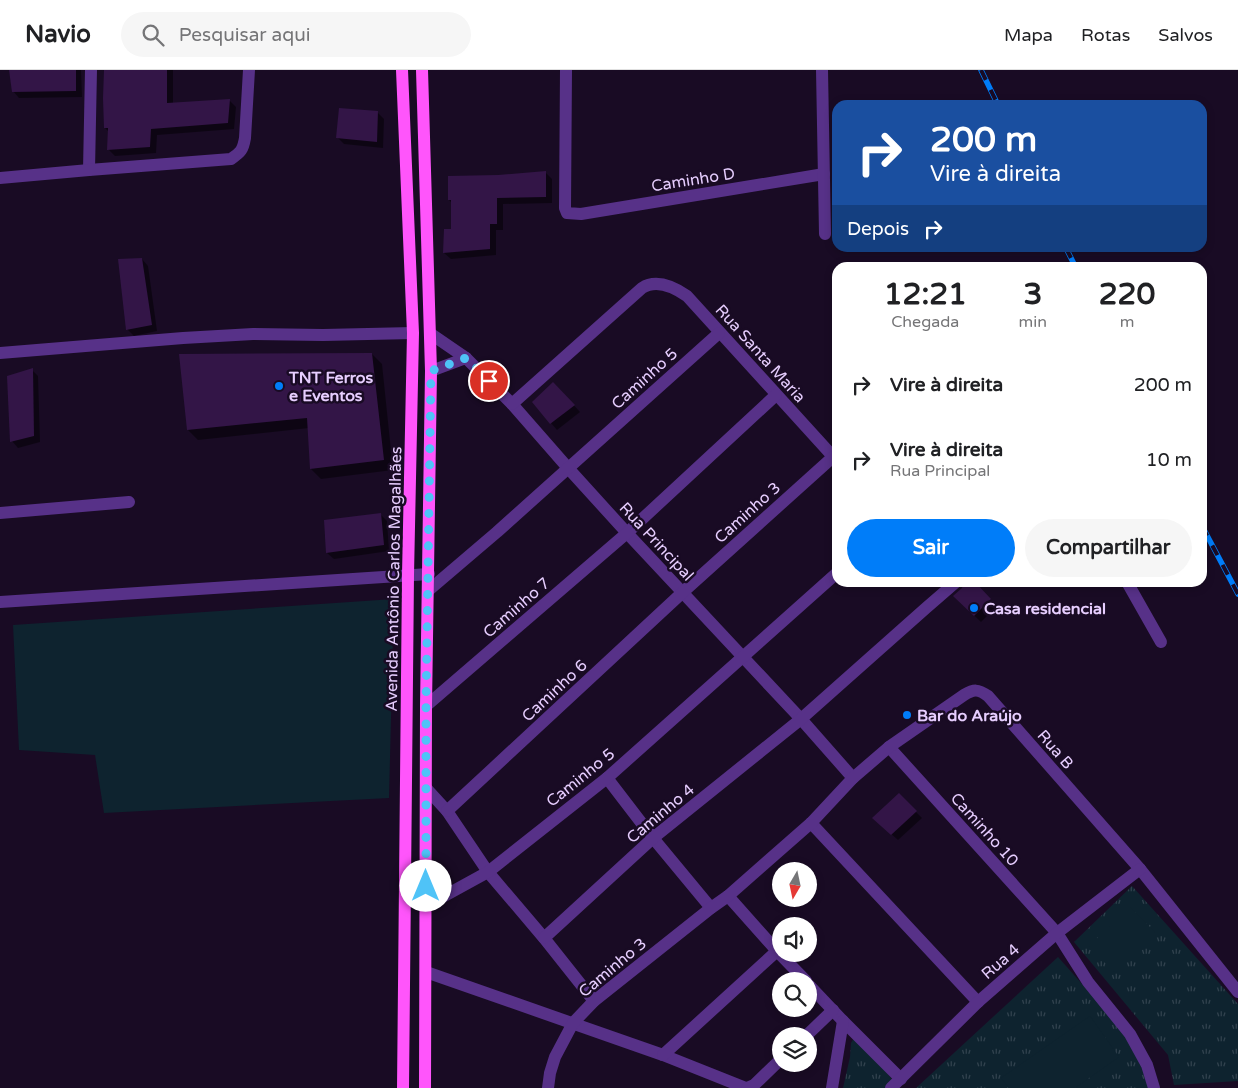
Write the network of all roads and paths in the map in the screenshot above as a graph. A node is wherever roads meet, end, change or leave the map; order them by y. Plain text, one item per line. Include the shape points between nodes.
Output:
1 (92, 70) edge
2 (248, 70) edge
3 (402, 70) edge
4 (422, 70) edge
5 (566, 70) edge
6 (822, 70) edge
7 (90, 170) junction
8 (824, 174) junction
9 (0, 178) edge
10 (825, 234) dead end
11 (719, 332) junction
12 (413, 333) junction
13 (431, 334) junction
14 (0, 353) edge
15 (466, 358) junction
16 (431, 371) junction
17 (776, 395) junction
18 (512, 404) junction
19 (832, 456) edge
20 (832, 462) edge
21 (568, 468) junction
22 (128, 502) dead end
23 (0, 513) edge
24 (626, 533) junction
25 (429, 574) junction
26 (408, 575) junction
27 (832, 577) edge
28 (950, 587) edge
29 (1130, 587) edge
30 (429, 590) junction
31 (683, 592) junction
32 (0, 602) edge
33 (1161, 642) dead end
34 (742, 656) junction
35 (426, 706) junction
36 (801, 719) junction
37 (889, 747) junction
38 (607, 778) junction
39 (853, 778) junction
40 (426, 788) junction
41 (447, 812) junction
42 (811, 823) junction
43 (653, 838) junction
44 (1140, 869) junction
45 (488, 872) junction
46 (728, 896) junction
47 (426, 906) junction
48 (711, 908) junction
49 (1058, 933) junction
50 (544, 938) junction
51 (772, 945) edge
52 (772, 956) edge
53 (788, 962) edge
54 (426, 972) junction
55 (797, 972) edge
56 (817, 992) edge
57 (1238, 992) edge
58 (594, 1001) junction
59 (978, 1002) junction
60 (834, 1010) junction
61 (843, 1022) junction
62 (573, 1023) junction
63 (816, 1027) edge
64 (663, 1055) junction
65 (772, 1068) edge
66 (896, 1084) edge
67 (403, 1088) edge
68 (425, 1088) edge
69 (548, 1088) edge
70 (747, 1088) edge
71 (832, 1088) edge
72 (1154, 1088) edge

1 - 7 street
2 - 7 street via 245,138 240,153 231,159
3 - 12 main road, Avenida Antônio Carlos Magalhães
4 - 13 main road
5 - 8 street, Caminho D via 567,213 581,214
6 - 8 street
7 - 9 street
8 - 10 street
11 - 17 street, Rua Santa Maria
11 - 18 street, Rua Santa Maria via 687,296 669,286 650,284
11 - 21 street, Caminho 5
12 - 13 main road
12 - 14 street via 233,335
12 - 26 main road, Avenida Antônio Carlos Magalhães
13 - 15 street, Rua Principal
13 - 16 main road
15 - 16 street
15 - 18 street, Rua Principal
16 - 25 main road
17 - 19 street, Rua Santa Maria
17 - 24 street
18 - 21 street, Rua Principal
20 - 31 street, Caminho 3
21 - 24 street, Rua Principal
21 - 30 street, Caminho 5
22 - 23 street
24 - 31 street, Rua Principal
24 - 35 street, Caminho 7
25 - 26 street
25 - 30 main road
26 - 32 street
26 - 67 main road, Avenida Antônio Carlos Magalhães
27 - 34 street, Caminho 5
28 - 36 street, Caminho 4
29 - 33 street
30 - 35 main road
31 - 34 street, Rua Principal
31 - 41 street, Caminho 6
34 - 36 street, Rua Principal
34 - 38 street, Caminho 5
35 - 40 main road
36 - 39 street, Rua Principal
36 - 43 street, Caminho 4
37 - 39 street, Rua B
37 - 44 street, Rua B via 969,692 981,691
37 - 49 street, Caminho 10
38 - 43 street
38 - 45 street, Caminho 5
39 - 42 street, Rua B
40 - 41 street
40 - 47 main road
41 - 45 street
42 - 46 street, Rua B
42 - 59 street
43 - 48 street
43 - 50 street, Caminho 4
44 - 49 street, Rua 4
44 - 57 street, Rua B
45 - 47 street, Caminho 5
45 - 50 street
46 - 48 street, Caminho 3
46 - 51 street
47 - 54 main road
48 - 58 street, Caminho 3
49 - 59 street, Rua 4
49 - 72 street, Caminho 10 via 1088,982 1130,1034 1147,1065
50 - 58 street
52 - 64 street
53 - 55 street
54 - 62 street
54 - 68 main road
56 - 60 street
58 - 62 street, Caminho 3
59 - 66 street, Rua 4
60 - 61 street
60 - 63 street
61 - 66 street
61 - 71 street
62 - 64 street
62 - 69 street, Caminho 3 via 556,1057
64 - 70 street
65 - 70 street

